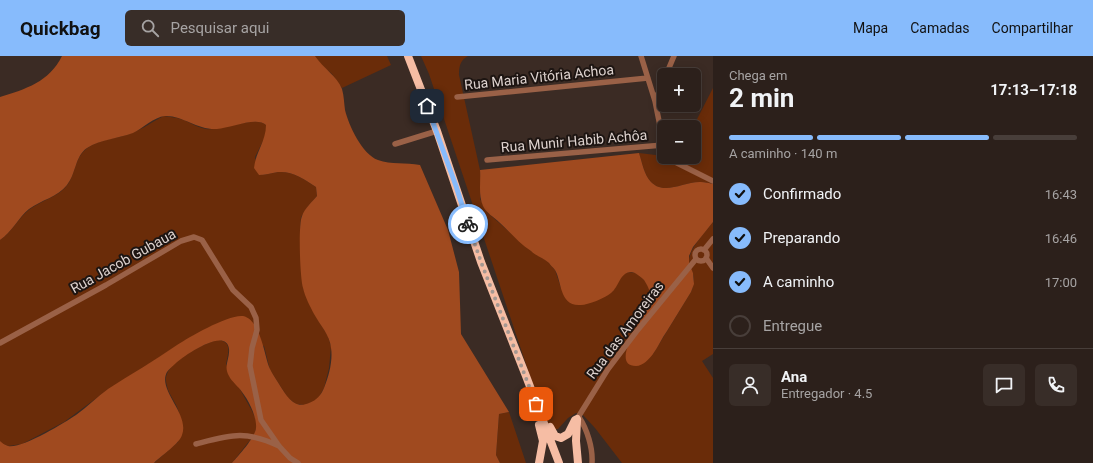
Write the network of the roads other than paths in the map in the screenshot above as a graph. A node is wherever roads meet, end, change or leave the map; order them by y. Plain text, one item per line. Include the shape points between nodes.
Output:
1 (408, 56) edge
2 (641, 56) edge
3 (674, 56) edge
4 (669, 68) edge
5 (648, 78) junction
6 (657, 96) edge
7 (457, 97) dead end
8 (655, 101) junction
9 (659, 120) edge
10 (437, 132) junction
11 (395, 144) dead end
12 (657, 147) edge
13 (487, 160) dead end
14 (679, 164) edge
15 (713, 181) edge
16 (713, 239) edge
17 (704, 250) junction
18 (706, 258) junction
19 (696, 259) junction
20 (713, 268) edge
21 (0, 343) edge
22 (526, 376) junction
23 (578, 418) junction
24 (196, 444) dead end
25 (279, 446) junction
26 (298, 463) edge
27 (539, 463) edge
28 (559, 463) edge
29 (578, 463) edge
30 (592, 463) edge

1 - 10 highway
2 - 5 street
3 - 4 street
5 - 7 street, Rua Maria Vitória Achoa
5 - 8 street
6 - 8 street
8 - 9 street
10 - 11 street
10 - 22 highway via 481,262
12 - 13 street, Rua Munir Habib Achôa
14 - 15 street
16 - 17 street, Rua das Amoreiras
17 - 18 street
17 - 19 street, Rua das Amoreiras via 696,251
18 - 19 street via 701,261
18 - 20 street
19 - 23 street, Rua das Amoreiras via 608,369
21 - 25 street, Rua Jacob Gubaua via 181,241 194,237 202,240 233,290 251,308 256,318 250,366 255,395 261,420
22 - 23 highway via 532,381 555,436 558,438 568,434
22 - 27 highway via 525,382 542,433
22 - 28 highway
23 - 29 highway
23 - 30 street via 590,441
24 - 25 street via 225,436 247,435 263,438
25 - 26 street, Rua Jacob Gubaua

